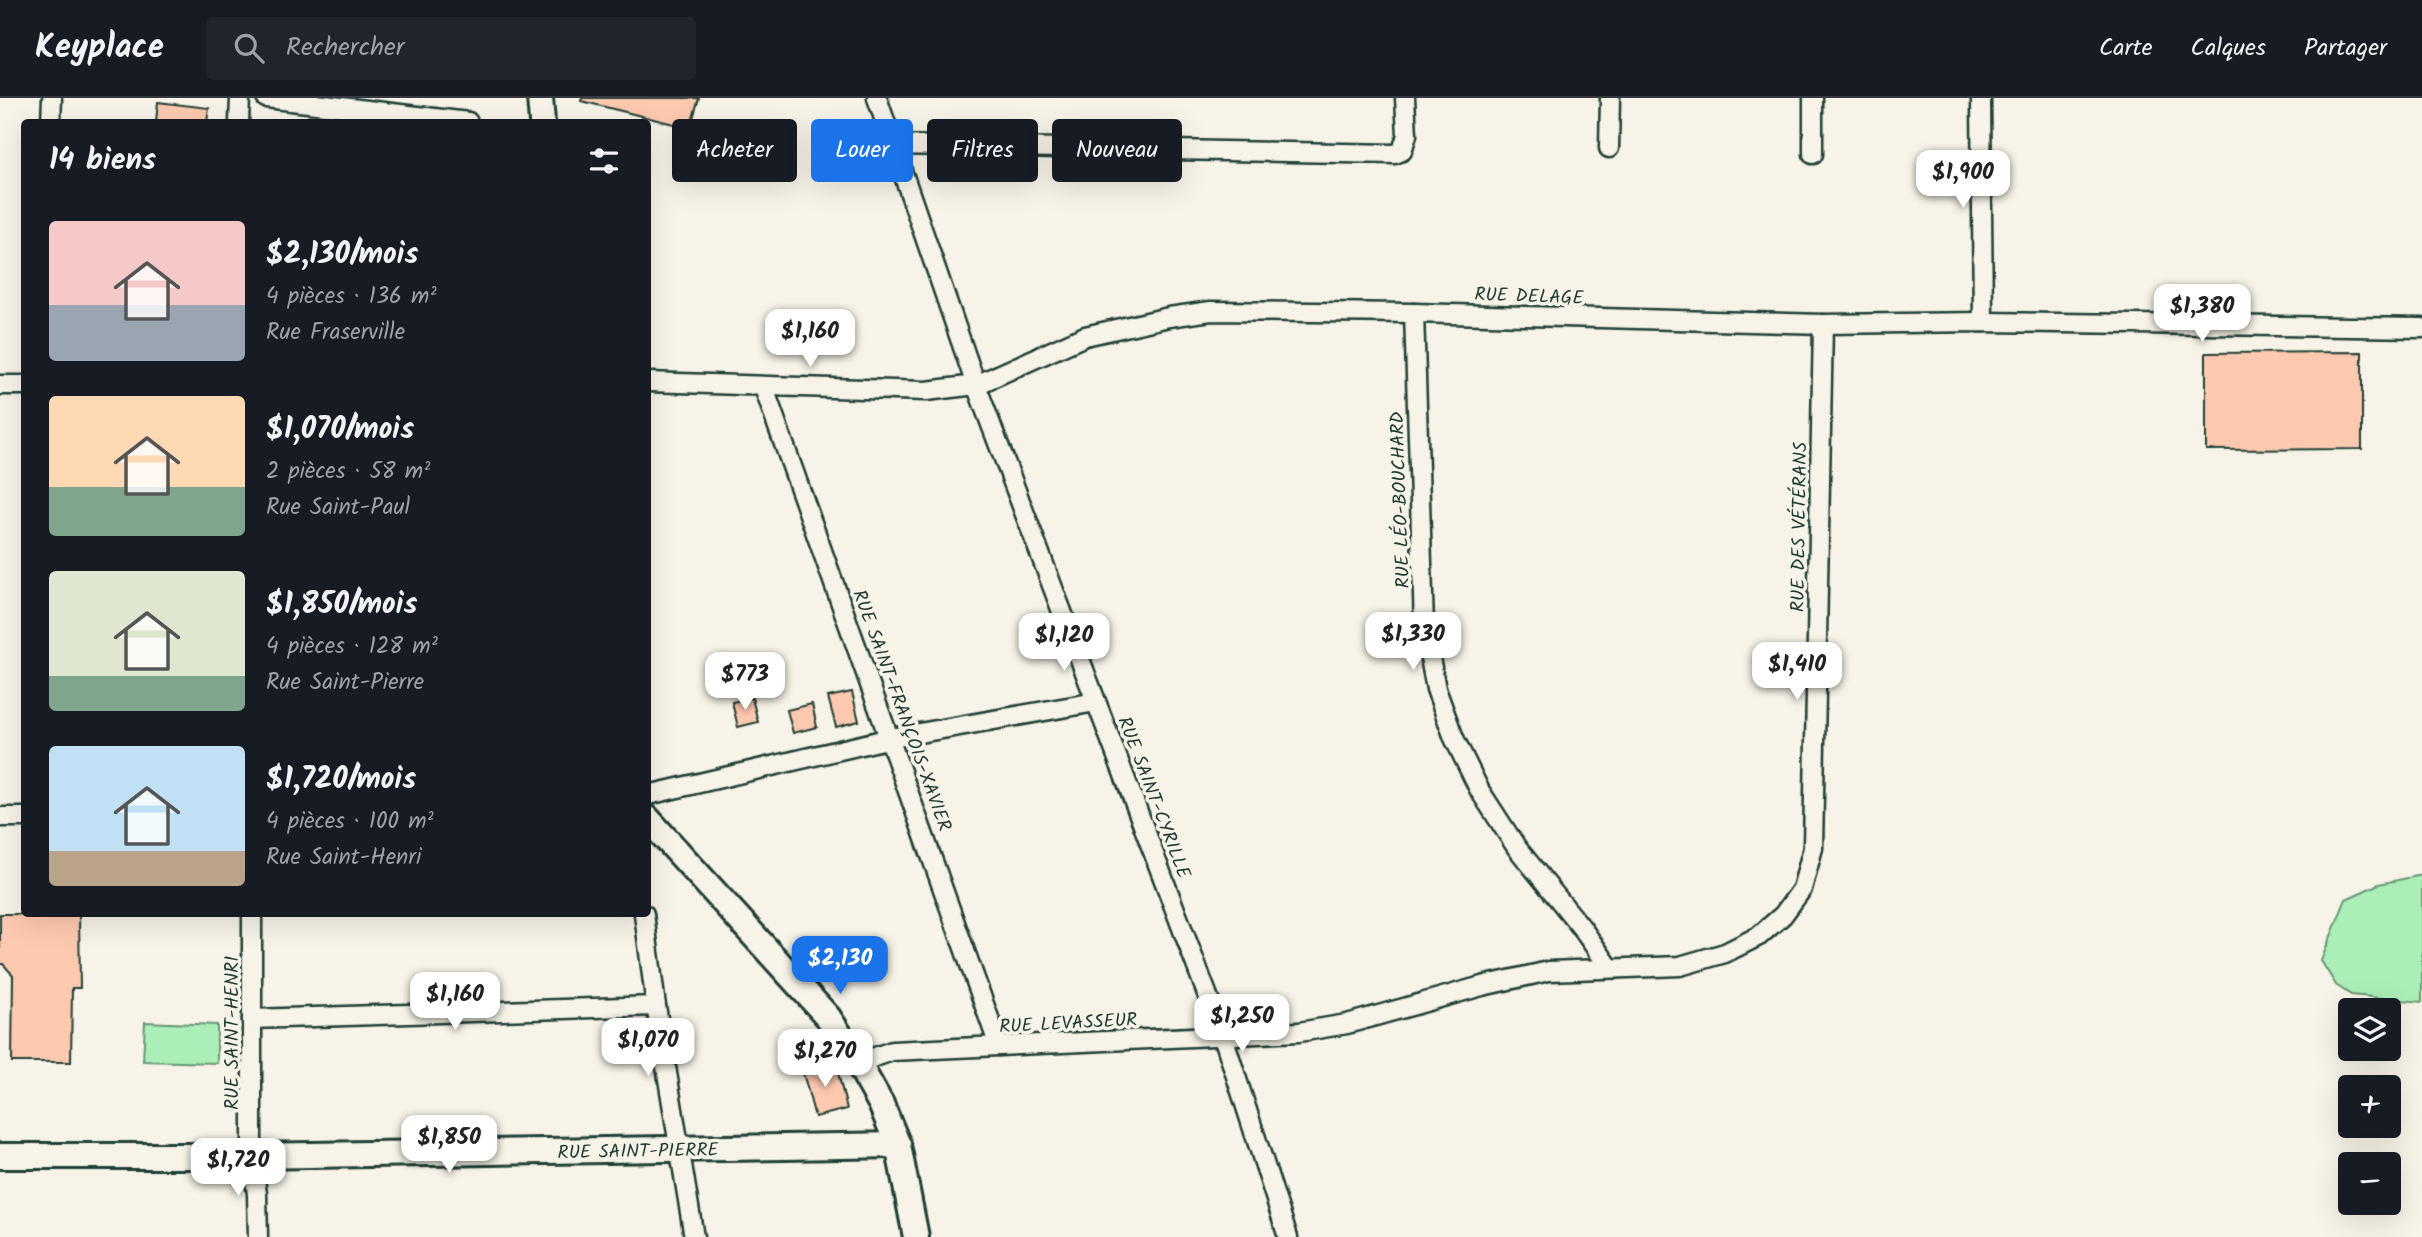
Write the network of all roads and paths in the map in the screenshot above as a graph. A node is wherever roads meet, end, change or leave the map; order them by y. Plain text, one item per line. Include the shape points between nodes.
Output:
1 (52, 98) edge
2 (240, 98) edge
3 (266, 98) edge
4 (540, 98) edge
5 (877, 98) edge
6 (1405, 98) edge
7 (1610, 98) edge
8 (1813, 98) edge
9 (1981, 98) edge
10 (348, 103) edge
11 (51, 119) edge
12 (239, 119) edge
13 (449, 119) edge
14 (542, 119) edge
15 (884, 119) edge
16 (913, 145) edge
17 (1609, 148) dead end
18 (1812, 154) dead end
19 (905, 182) edge
20 (1414, 313) junction
21 (1983, 322) junction
22 (1823, 324) junction
23 (2422, 328) edge
24 (651, 383) edge
25 (0, 385) edge
26 (21, 385) edge
27 (976, 385) junction
28 (764, 388) junction
29 (1096, 702) junction
30 (891, 738) junction
31 (651, 793) edge
32 (0, 817) edge
33 (21, 817) edge
34 (651, 822) edge
35 (252, 917) edge
36 (644, 917) edge
37 (1610, 968) junction
38 (656, 1006) junction
39 (252, 1018) junction
40 (1223, 1036) junction
41 (999, 1046) junction
42 (859, 1063) junction
43 (898, 1145) junction
44 (680, 1149) junction
45 (0, 1156) edge
46 (252, 1156) junction
47 (258, 1237) edge
48 (694, 1237) edge
49 (916, 1237) edge
50 (930, 1237) edge
51 (1288, 1237) edge

1 - 11 street
2 - 12 street
3 - 10 street
4 - 14 street
5 - 15 street, RUE SAINT-CYRILLE
6 - 16 street via 1405,144 1395,154
7 - 17 street
8 - 18 street
9 - 21 street
10 - 13 street
19 - 27 street, RUE SAINT-CYRILLE
20 - 22 street, RUE DELAGE
20 - 27 street, RUE DELAGE via 1211,312 1169,317 1085,336
20 - 37 street, RUE LÉO-BOUCHARD via 1424,626 1436,689 1480,791 1517,848
21 - 22 street, RUE DELAGE
21 - 23 street, RUE DELAGE
22 - 37 street, RUE DES VÉTÉRANS via 1814,848 1802,888 1783,915 1759,936 1725,953 1680,966
24 - 28 street, RUE DELAGE
25 - 26 street
27 - 28 street, RUE DELAGE via 926,391
27 - 29 street, RUE SAINT-CYRILLE
28 - 30 street, RUE SAINT-FRANÇOIS-XAVIER
29 - 30 street
29 - 40 street, RUE SAINT-CYRILLE
30 - 31 street
30 - 41 street, RUE SAINT-FRANÇOIS-XAVIER
32 - 33 street
34 - 42 street via 828,1017
35 - 39 street, RUE SAINT-HENRI
36 - 38 street
37 - 40 street, RUE LEVASSEUR via 1549,971 1348,1024
38 - 39 street
38 - 44 street
39 - 46 street, RUE SAINT-HENRI
40 - 41 street, RUE LEVASSEUR
40 - 51 street, RUE SAINT-CYRILLE
41 - 42 street, RUE LEVASSEUR via 892,1051
42 - 43 street
43 - 44 street, RUE SAINT-PIERRE
43 - 49 street
44 - 46 street, RUE SAINT-PIERRE
44 - 48 street
45 - 46 street, RUE SAINT-PIERRE
46 - 47 street, RUE SAINT-HENRI
49 - 50 street

